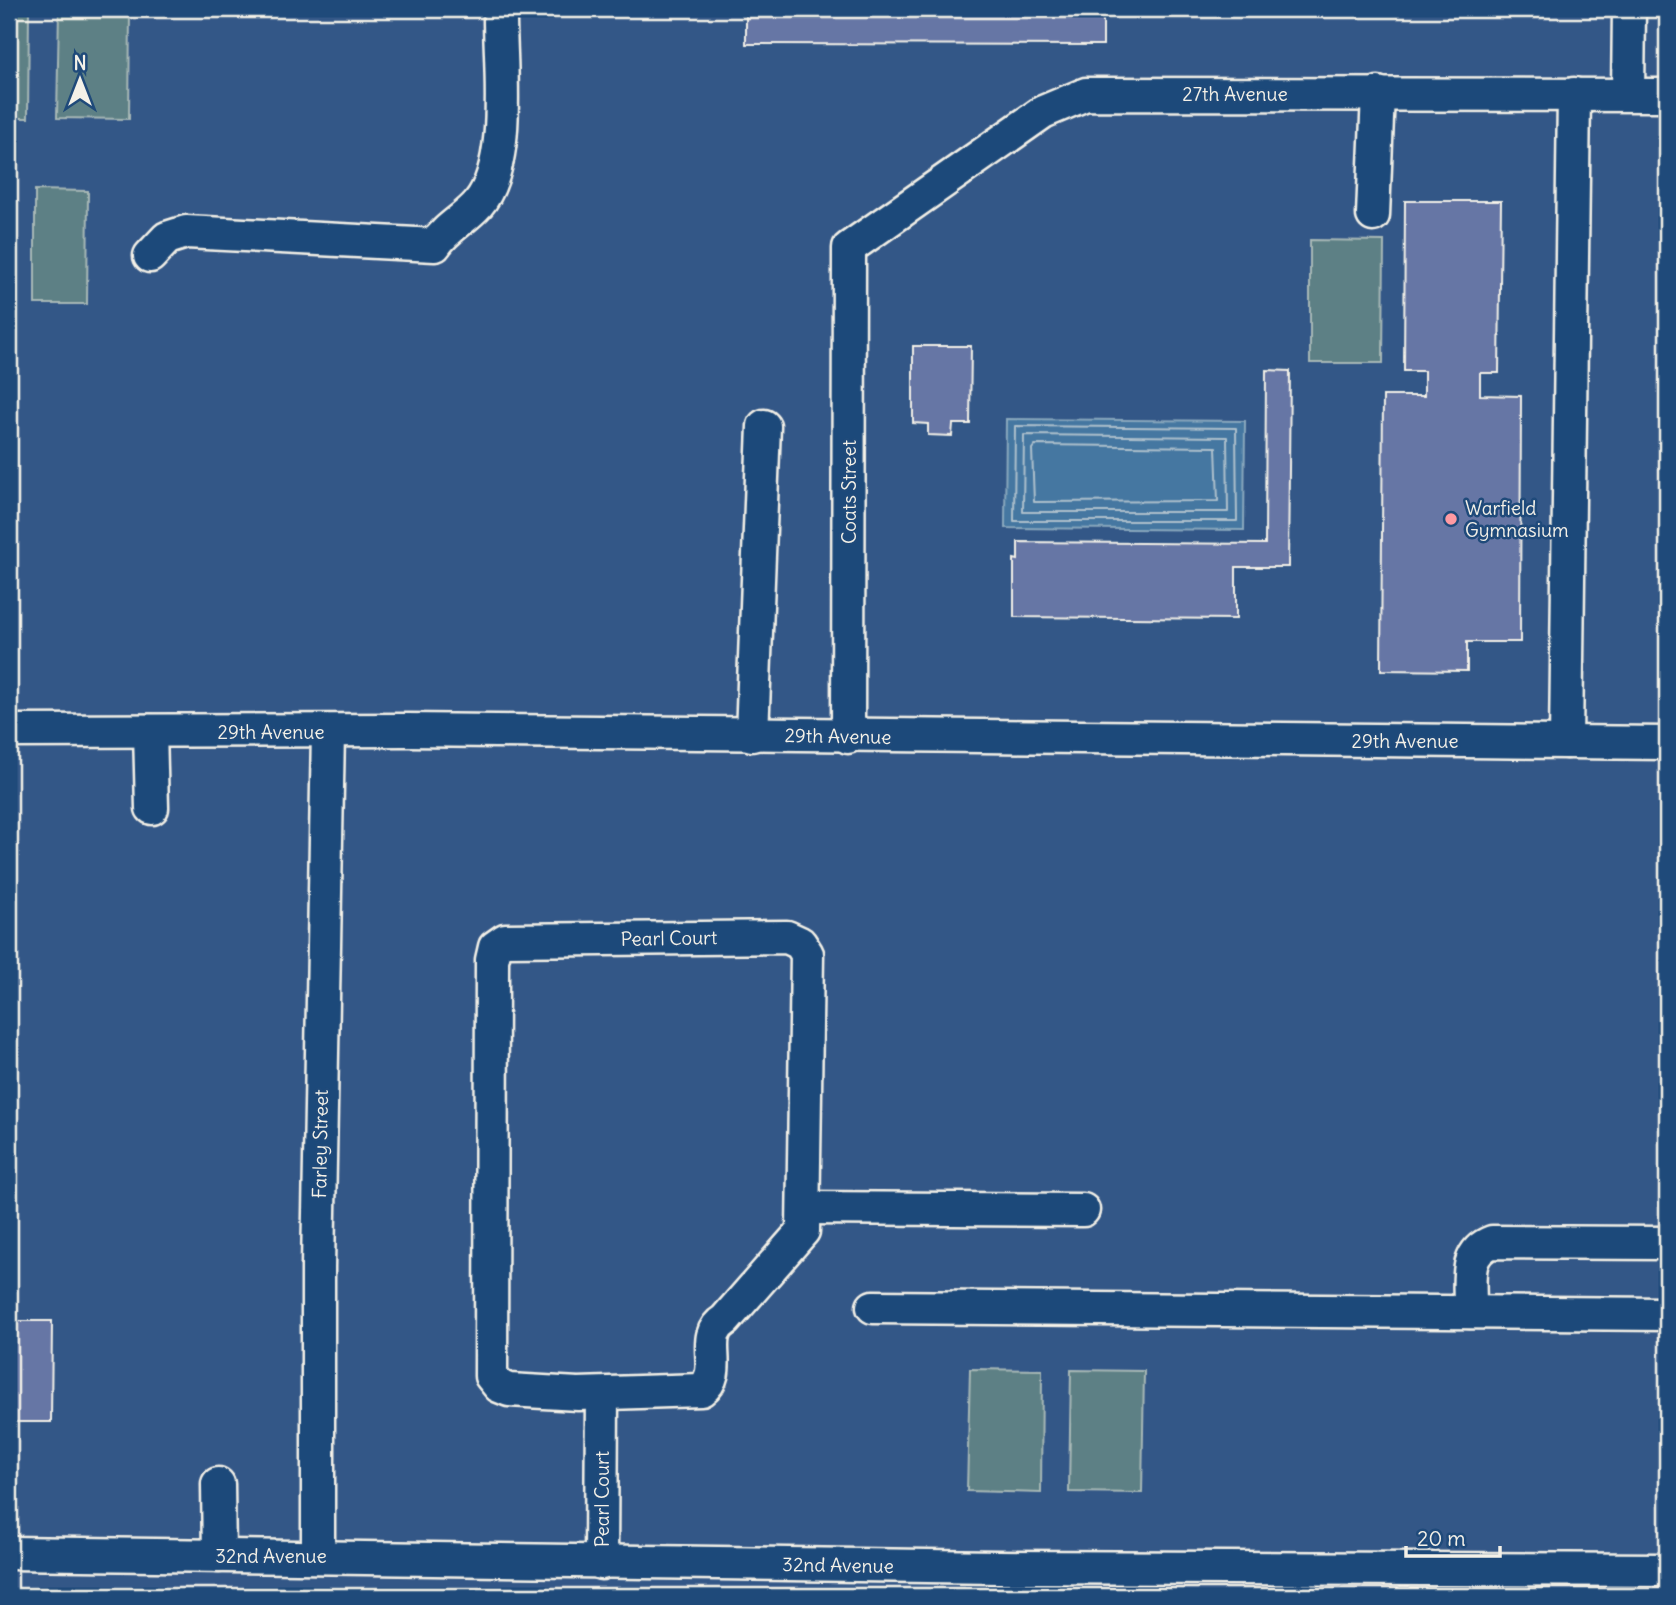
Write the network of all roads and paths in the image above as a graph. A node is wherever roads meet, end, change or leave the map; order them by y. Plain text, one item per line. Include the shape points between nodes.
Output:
1 (1629, 9) edge
2 (500, 18) dead end
3 (1378, 93) junction
4 (1574, 94) junction
5 (1628, 94) junction
6 (1667, 95) edge
7 (1373, 215) dead end
8 (849, 248) joint
9 (150, 256) dead end
10 (764, 426) dead end
11 (9, 731) edge
12 (150, 732) junction
13 (328, 732) junction
14 (752, 735) junction
15 (848, 737) junction
16 (1566, 742) junction
17 (1667, 743) edge
18 (152, 808) dead end
19 (805, 1208) junction
20 (1083, 1210) dead end
21 (1667, 1243) edge
22 (873, 1307) dead end
23 (1470, 1312) junction
24 (1667, 1314) edge
25 (602, 1394) junction
26 (218, 1484) dead end
27 (9, 1553) edge
28 (219, 1556) junction
29 (318, 1556) junction
30 (601, 1563) junction
31 (1667, 1570) edge

1 - 5 street
2 - 9 street via 500,154 493,181 478,204 435,245 186,232 167,238
3 - 4 street, 27th Avenue
3 - 7 street
3 - 8 street, 27th Avenue via 1086,94 1043,112
4 - 5 street, 27th Avenue
4 - 16 street
5 - 6 street, 27th Avenue
8 - 15 street, Coats Street
10 - 14 street
11 - 12 street, 29th Avenue
12 - 13 street, 29th Avenue
12 - 18 street
13 - 14 street, 29th Avenue
13 - 29 street, Farley Street via 318,1267
14 - 15 street, 29th Avenue
15 - 16 street, 29th Avenue
16 - 17 street, 29th Avenue
19 - 20 street
19 - 25 street, Pearl Court via 803,1231 711,1336 714,1371 710,1383 701,1390
19 - 25 street, Pearl Court via 807,954 800,943 787,937 505,940 495,947 491,1376 509,1390
21 - 23 street via 1492,1242 1478,1247 1471,1258
22 - 23 street
23 - 24 street
25 - 30 street, Pearl Court
26 - 28 street
27 - 28 street, 32nd Avenue
28 - 29 street, 32nd Avenue
29 - 30 street, 32nd Avenue
30 - 31 street, 32nd Avenue

